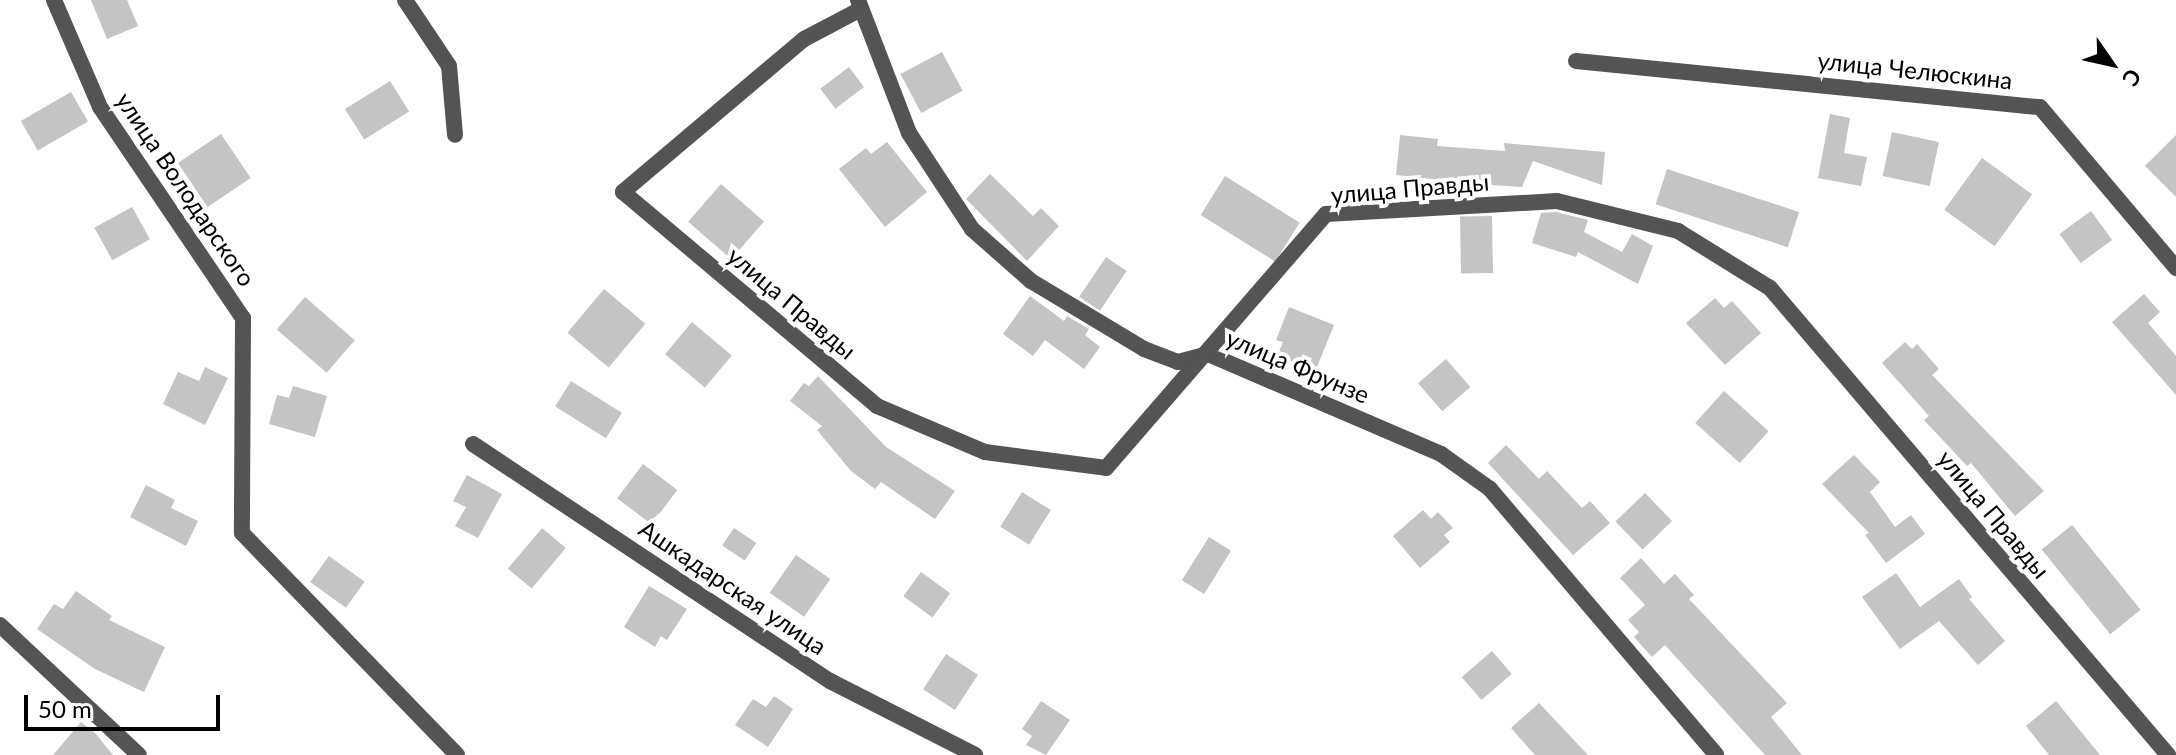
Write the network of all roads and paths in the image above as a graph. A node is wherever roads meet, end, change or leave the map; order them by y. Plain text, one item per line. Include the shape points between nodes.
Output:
1 (54, 0) edge
2 (405, 0) edge
3 (860, 5) edge
4 (1576, 61) dead end
5 (455, 135) dead end
6 (2176, 268) edge
7 (1208, 354) junction
8 (473, 444) dead end
9 (0, 625) edge
10 (139, 755) edge
11 (457, 755) edge
12 (975, 755) edge
13 (1716, 755) edge
14 (2168, 755) edge

1 - 11 street, улица Володарского via 100,107 243,318 242,533
2 - 5 street via 449,66
3 - 7 street, улица Фрунзе via 909,133 972,229 1031,281 1144,349 1178,362
3 - 7 street, улица Правды via 804,39 623,192 877,406 985,452 1106,468
4 - 6 street, улица Челюскина via 2040,107
7 - 13 street, улица Фрунзе via 1441,454 1490,489
7 - 14 street, улица Правды via 1326,214 1557,201 1678,231 1770,288
8 - 12 street, Ашкадарская улица via 830,681
9 - 10 street

